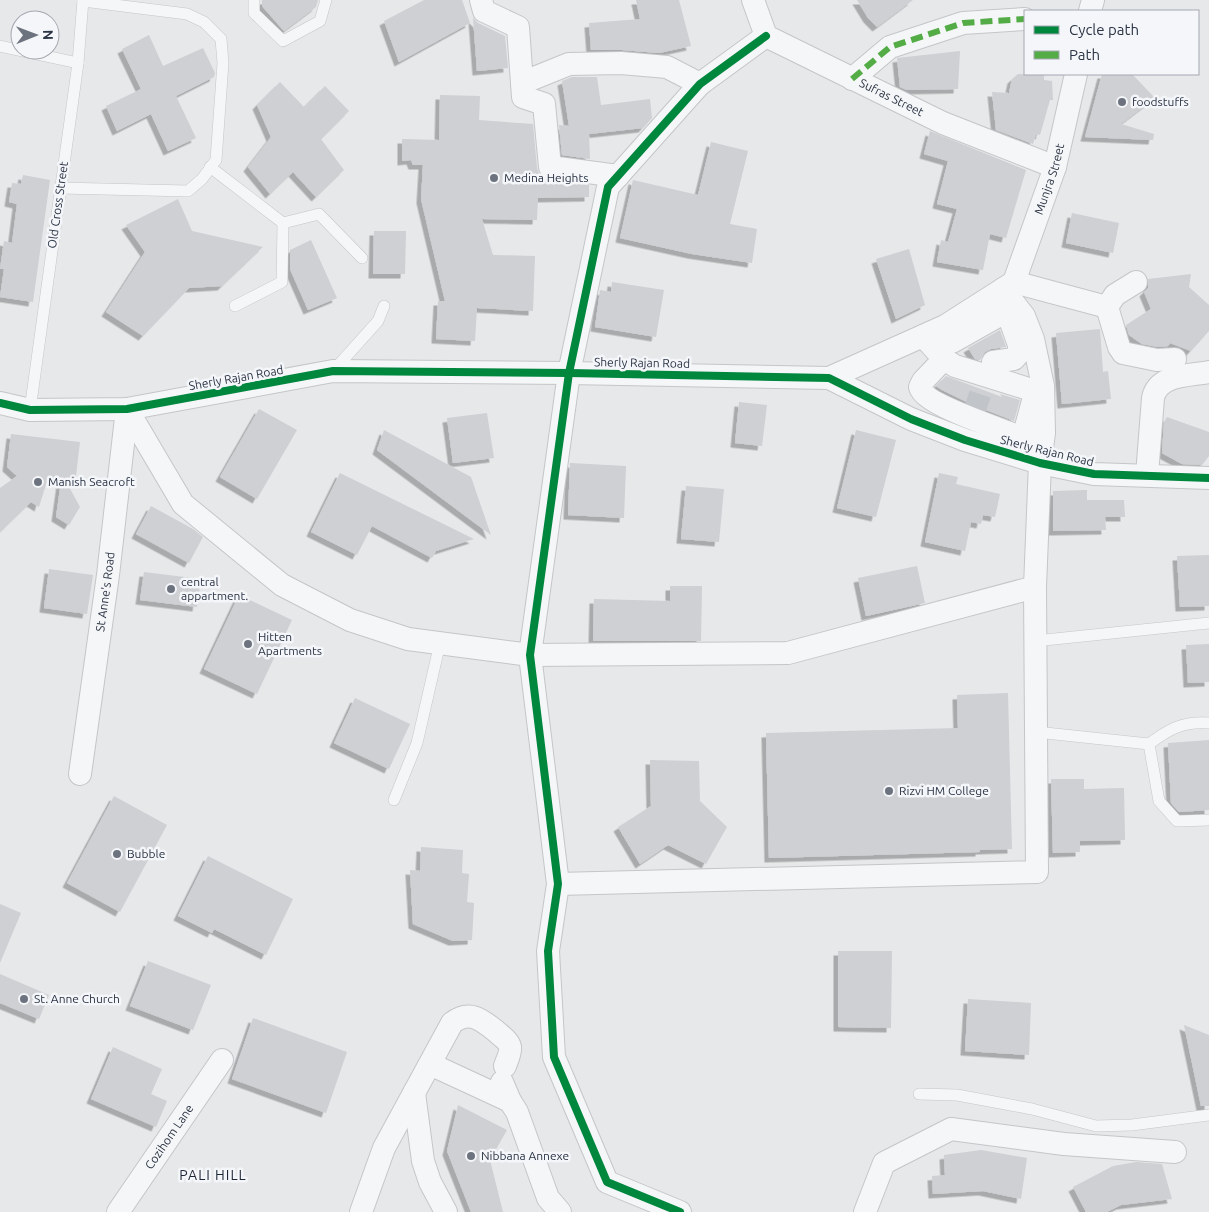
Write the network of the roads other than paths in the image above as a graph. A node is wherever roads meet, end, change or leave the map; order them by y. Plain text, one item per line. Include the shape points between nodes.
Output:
1 (83, 0) edge
2 (254, 0) edge
3 (326, 0) edge
4 (481, 0) edge
5 (753, 0) edge
6 (1024, 19) edge
7 (766, 36) junction
8 (0, 46) edge
9 (78, 63) junction
10 (1076, 75) edge
11 (852, 79) junction
12 (522, 83) junction
13 (700, 84) junction
14 (210, 167) junction
15 (1055, 167) junction
16 (618, 176) junction
17 (60, 188) junction
18 (283, 223) junction
19 (362, 258) dead end
20 (1136, 282) dead end
21 (1016, 294) junction
22 (235, 306) dead end
23 (384, 306) dead end
24 (1107, 306) junction
25 (951, 345) junction
26 (1175, 359) dead end
27 (333, 371) junction
28 (988, 372) junction
29 (1209, 372) edge
30 (569, 373) junction
31 (829, 378) junction
32 (924, 394) junction
33 (0, 402) edge
34 (127, 409) junction
35 (30, 410) junction
36 (973, 416) junction
37 (911, 419) junction
38 (965, 440) junction
39 (1020, 447) junction
40 (1040, 463) junction
41 (1146, 475) junction
42 (1209, 478) edge
43 (1035, 587) junction
44 (1209, 623) edge
45 (1035, 641) junction
46 (440, 643) junction
47 (530, 655) junction
48 (1209, 723) edge
49 (1036, 732) junction
50 (1149, 744) junction
51 (80, 774) dead end
52 (394, 800) dead end
53 (1209, 820) edge
54 (558, 884) junction
55 (222, 1060) dead end
56 (430, 1064) junction
57 (506, 1083) junction
58 (414, 1093) junction
59 (920, 1094) dead end
60 (1209, 1115) edge
61 (1175, 1152) dead end
62 (118, 1212) edge
63 (361, 1212) edge
64 (446, 1212) edge
65 (560, 1212) edge
66 (680, 1212) edge
67 (865, 1212) edge

1 - 9 lane, Old Cross Street
1 - 14 lane via 186,14 204,22 221,39 223,63 216,160
2 - 3 lane via 254,12 283,40 320,21
4 - 12 street via 484,11 518,27
5 - 7 street
6 - 11 street via 963,23 890,47
7 - 11 street, Sufras Street
7 - 13 street
8 - 9 lane
9 - 17 lane, Old Cross Street
10 - 15 street, Munjra Street
11 - 15 street, Sufras Street via 943,123
12 - 13 street via 569,64 621,64 667,67
12 - 16 street via 522,97 544,104 550,167
13 - 16 street
14 - 17 lane via 188,192
14 - 18 lane
15 - 21 street, Munjra Street
16 - 30 street via 608,187
17 - 35 lane, Old Cross Street
18 - 19 lane via 319,214
18 - 22 lane via 282,282
20 - 24 street via 1115,295
21 - 24 street
21 - 25 street
21 - 28 street via 1009,314 1019,350 1014,359
21 - 40 street via 1033,339 1043,386 1044,433
23 - 27 lane via 378,321
24 - 26 street via 1123,353 1157,360
25 - 28 street via 956,366
25 - 31 street via 923,336
25 - 32 street via 923,381 920,387
27 - 30 street, Sherly Rajan Road
27 - 34 street, Sherly Rajan Road
28 - 39 street via 1034,393
29 - 41 street via 1164,380 1157,386
30 - 31 street, Sherly Rajan Road
30 - 47 street
31 - 37 street, Sherly Rajan Road
32 - 36 street via 941,406
32 - 37 street
33 - 35 street, Sherly Rajan Road
34 - 35 street, Sherly Rajan Road
34 - 46 street via 183,504 282,584 350,620 408,639
34 - 51 street, St Anne's Road
36 - 38 street
36 - 39 street
37 - 38 street, Sherly Rajan Road
38 - 39 street, Sherly Rajan Road
39 - 40 street, Sherly Rajan Road
40 - 41 street, Sherly Rajan Road via 1094,474
40 - 43 street
41 - 42 street, Sherly Rajan Road
43 - 45 street
43 - 47 street via 788,653
44 - 45 lane
45 - 49 street
46 - 47 street
46 - 52 lane via 416,743
47 - 54 street
48 - 50 lane via 1196,722 1169,730
49 - 50 lane
49 - 54 street via 1037,872
50 - 53 lane via 1159,801 1176,821
54 - 66 street via 548,951 554,1057 607,1182
55 - 62 street, Cozihom Lane
56 - 57 street
56 - 57 street via 452,1023 465,1017 482,1020 510,1047
56 - 58 street
57 - 65 street via 548,1198
58 - 63 street via 384,1148
58 - 64 street via 423,1161
59 - 60 lane via 957,1095 1032,1109 1096,1126
61 - 67 street via 1064,1144 951,1128 884,1163

